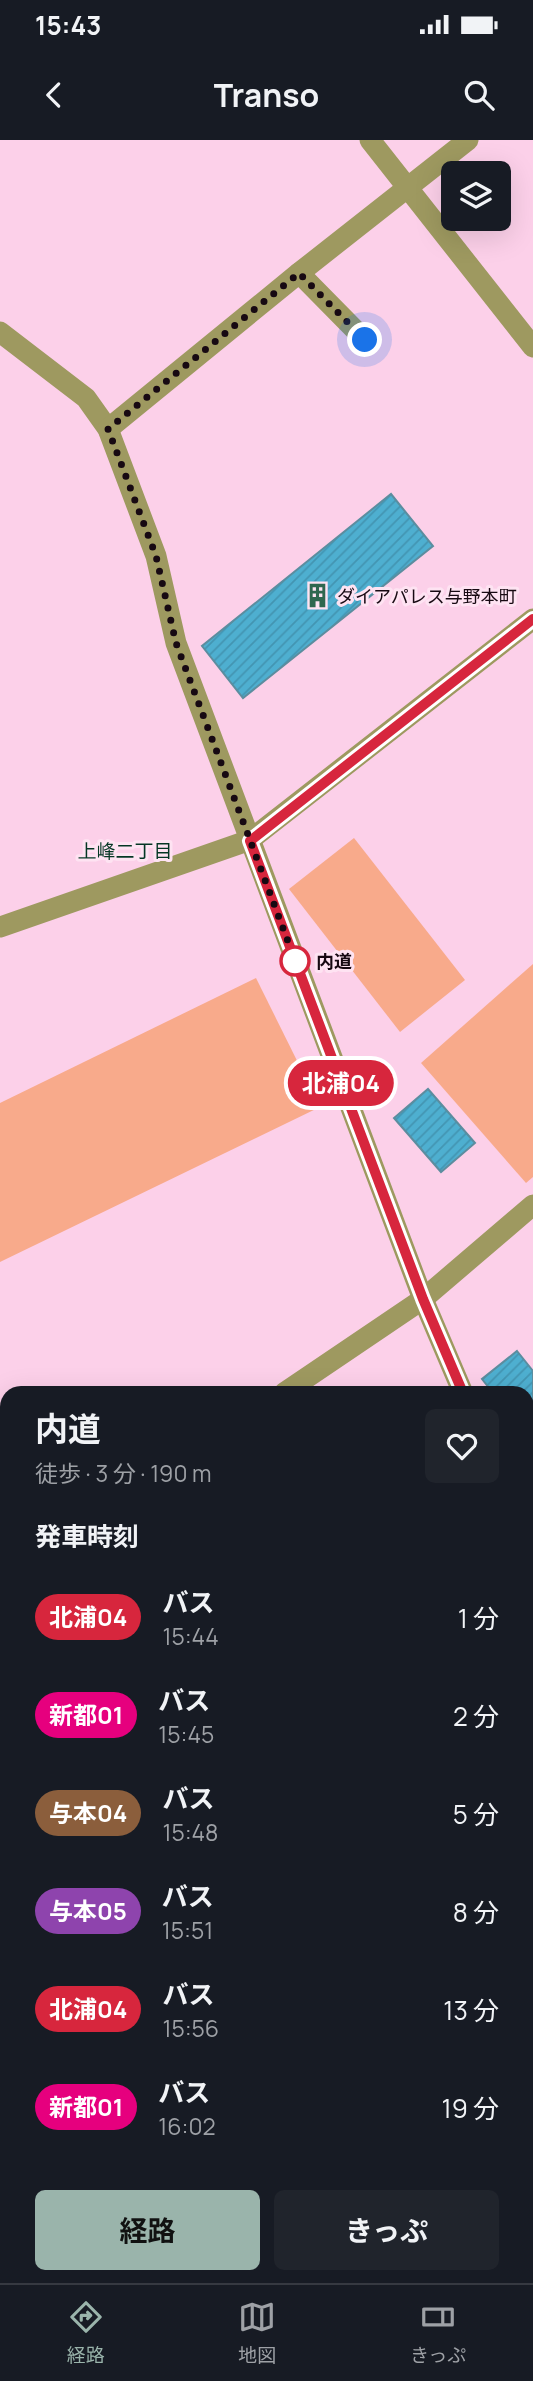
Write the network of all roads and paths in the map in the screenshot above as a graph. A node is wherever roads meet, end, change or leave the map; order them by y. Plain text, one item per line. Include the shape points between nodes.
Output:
1 (370, 140) edge
2 (468, 140) edge
3 (408, 188) junction
4 (299, 273) junction
5 (0, 332) edge
6 (365, 340) dead end
7 (533, 347) edge
8 (108, 429) junction
9 (533, 619) edge
10 (250, 841) junction
11 (0, 927) edge
12 (533, 1205) edge
13 (423, 1299) junction
14 (294, 1386) edge
15 (460, 1386) edge

1 - 3 street
2 - 3 street
3 - 4 street
3 - 7 street
4 - 6 street
4 - 8 street
5 - 8 street via 86,398
8 - 10 street via 156,556 176,643
9 - 10 street
10 - 11 street
10 - 13 street
12 - 13 street
13 - 14 street
13 - 15 street

